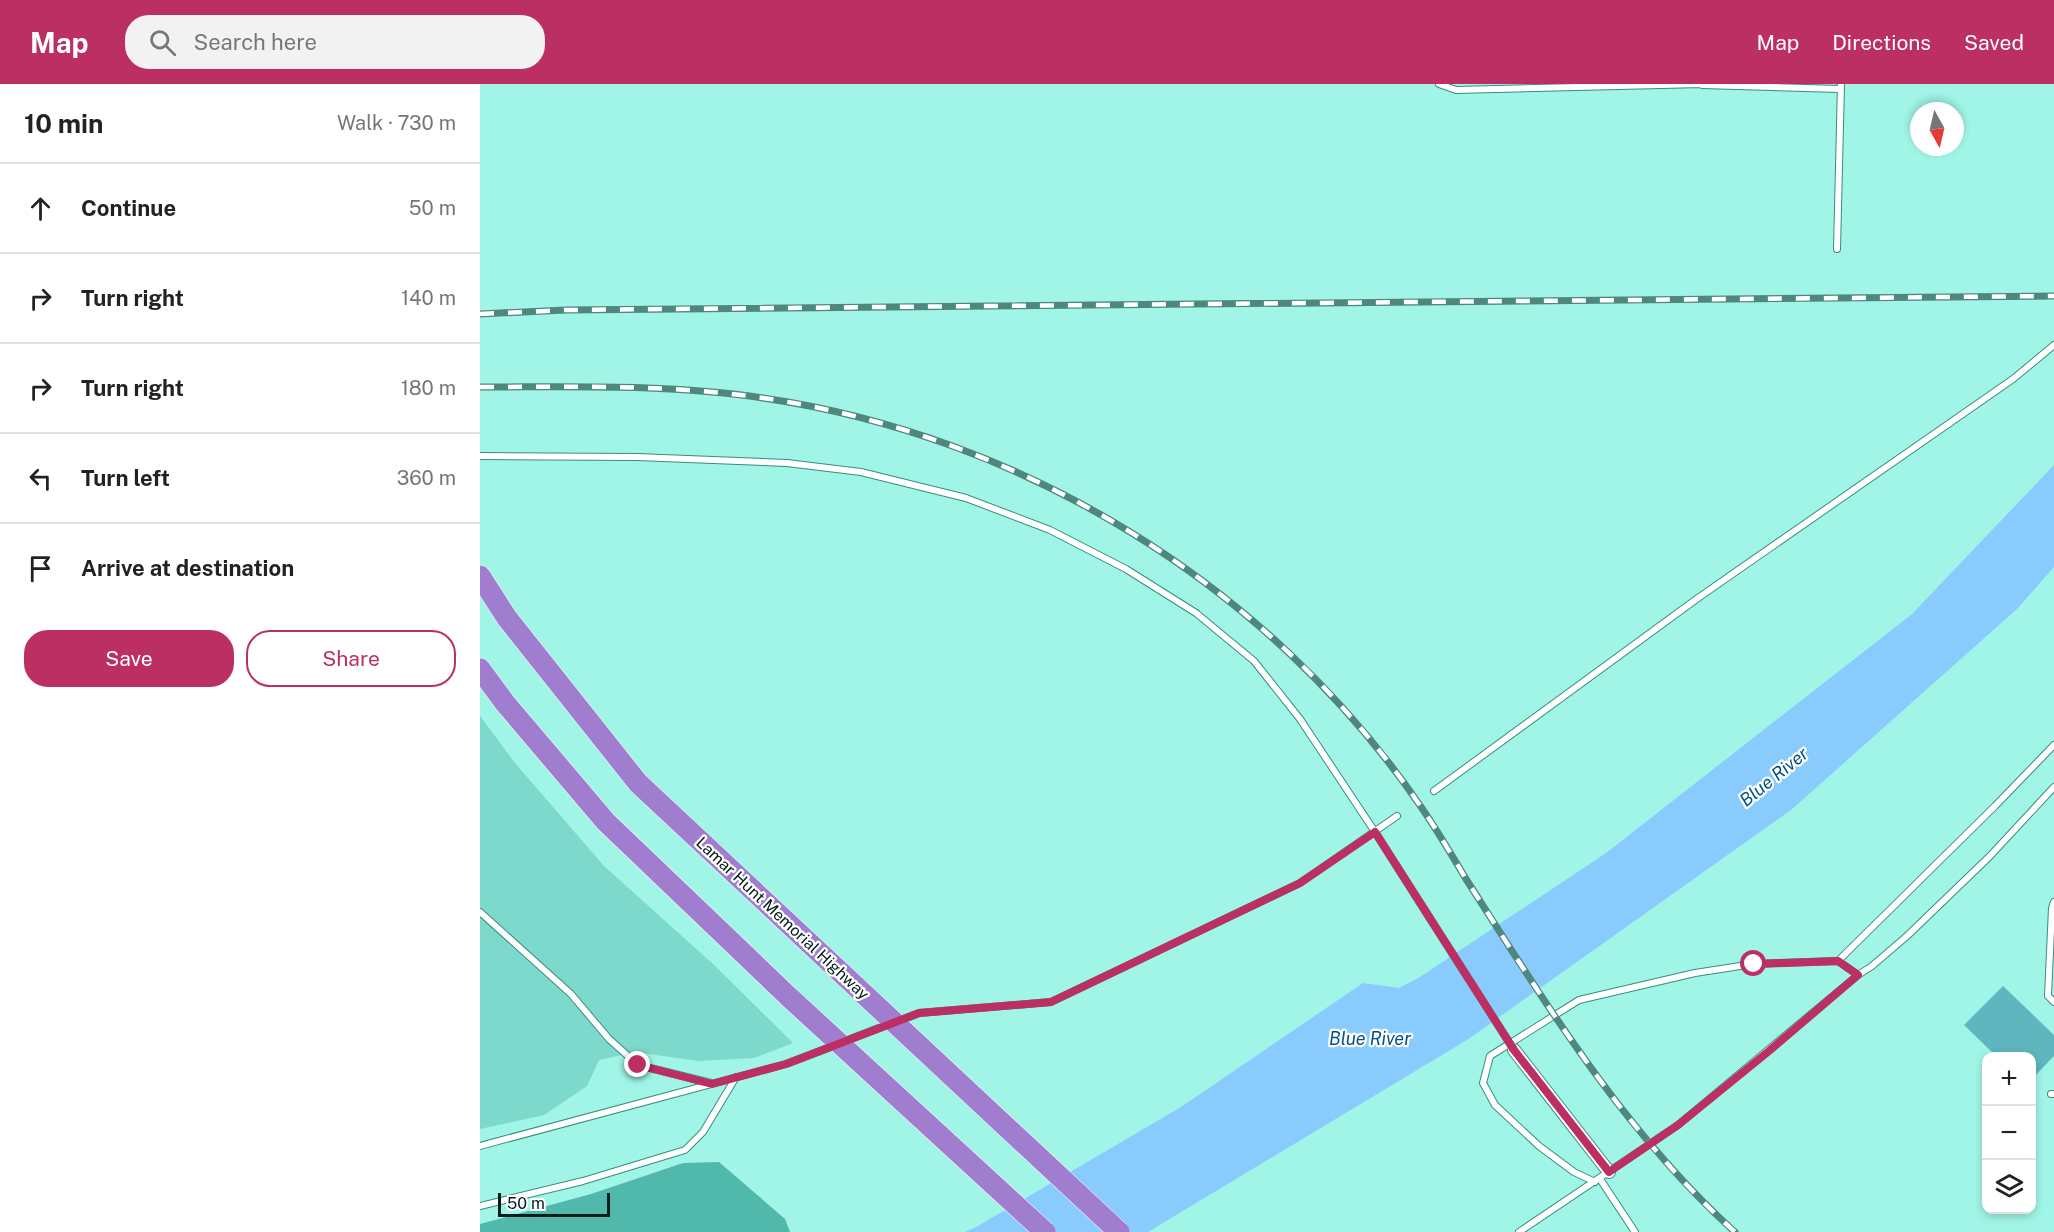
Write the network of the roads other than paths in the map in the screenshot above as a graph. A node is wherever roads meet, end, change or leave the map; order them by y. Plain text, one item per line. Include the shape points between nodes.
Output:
1 (1438, 84) edge
2 (1702, 84) edge
3 (1841, 86) edge
4 (1837, 249) dead end
5 (2054, 345) edge
6 (480, 456) edge
7 (480, 576) edge
8 (480, 669) edge
9 (2054, 746) edge
10 (2054, 787) edge
11 (1434, 791) dead end
12 (1397, 816) dead end
13 (1375, 832) junction
14 (2054, 902) edge
15 (480, 912) edge
16 (1838, 961) junction
17 (1858, 975) junction
18 (2054, 1002) edge
19 (1514, 1050) joint
20 (736, 1077) junction
21 (712, 1084) junction
22 (480, 1146) edge
23 (1601, 1177) junction
24 (480, 1206) edge
25 (1045, 1232) edge
26 (1119, 1232) edge
27 (1519, 1232) edge
28 (1635, 1232) edge

1 - 2 lane via 1456,90
2 - 3 lane
3 - 4 lane
5 - 11 lane via 2013,379 1698,598
6 - 13 lane via 764,462 861,472 966,498 1050,530 1126,569 1196,613 1254,661 1300,719
7 - 26 highway, Lamar Hunt Memorial Highway, bridge via 507,618 638,783
8 - 25 highway, bridge via 606,822
9 - 16 lane
10 - 17 lane via 1907,936
12 - 13 lane
13 - 19 lane, bridge
13 - 20 lane via 1300,883 1051,1002 919,1013 786,1064
14 - 18 lane via 2048,996
15 - 21 lane via 571,994 609,1039 638,1065
16 - 17 lane
16 - 23 lane via 1754,964 1695,972 1579,1000 1490,1056 1483,1083 1495,1105 1574,1172
17 - 23 lane via 1678,1125
19 - 23 street
20 - 21 lane
20 - 24 lane via 703,1132 686,1150
21 - 22 lane
23 - 27 lane
23 - 28 lane

